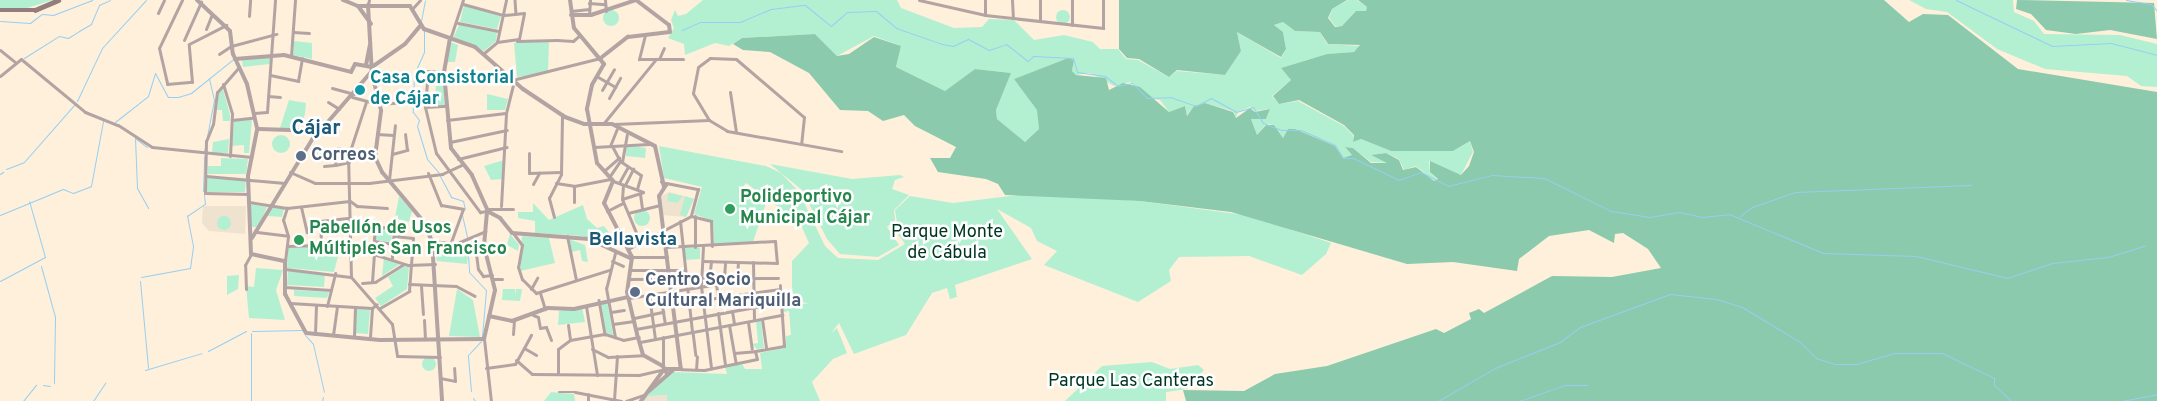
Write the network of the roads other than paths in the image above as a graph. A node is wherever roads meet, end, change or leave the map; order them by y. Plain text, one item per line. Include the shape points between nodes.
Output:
1 (58, 0) edge
2 (164, 0) edge
3 (182, 0) edge
4 (250, 0) edge
5 (275, 0) edge
6 (294, 0) edge
7 (343, 0) edge
8 (369, 0) edge
9 (420, 0) edge
10 (506, 0) edge
11 (514, 0) edge
12 (570, 0) edge
13 (619, 0) edge
14 (636, 0) edge
15 (642, 0) edge
16 (919, 0) edge
17 (985, 0) edge
18 (1012, 0) edge
19 (1040, 0) edge
20 (1072, 0) edge
21 (1103, 0) edge
22 (199, 1) edge
23 (463, 2) edge
24 (590, 2) edge
25 (597, 2) edge
26 (605, 2) edge
27 (368, 5) junction
28 (358, 6) junction
29 (620, 6) junction
30 (643, 7) junction
31 (412, 9) junction
32 (589, 9) junction
33 (0, 10) edge
34 (606, 11) junction
35 (158, 13) dead end
36 (212, 13) junction
37 (571, 13) junction
38 (366, 14) junction
39 (516, 14) junction
40 (504, 15) junction
41 (588, 15) junction
42 (985, 15) junction
43 (249, 16) dead end
44 (1013, 18) junction
45 (458, 22) junction
46 (1040, 22) junction
47 (226, 25) junction
48 (1072, 25) junction
49 (372, 26) junction
50 (420, 26) junction
51 (206, 29) dead end
52 (498, 30) junction
53 (293, 32) junction
54 (308, 33) dead end
55 (276, 34) junction
56 (580, 35) junction
57 (645, 35) junction
58 (372, 39) junction
59 (184, 40) dead end
60 (450, 40) junction
61 (558, 40) joint
62 (517, 41) junction
63 (497, 42) junction
64 (231, 46) junction
65 (664, 48) dead end
66 (0, 50) edge
67 (484, 53) junction
68 (219, 54) dead end
69 (274, 55) junction
70 (291, 56) junction
71 (602, 57) junction
72 (302, 58) junction
73 (235, 59) junction
74 (658, 59) junction
75 (683, 59) dead end
76 (16, 62) junction
77 (366, 65) junction
78 (239, 66) junction
79 (372, 69) junction
80 (614, 69) dead end
81 (444, 72) junction
82 (270, 75) junction
83 (0, 76) edge
84 (598, 76) junction
85 (620, 78) dead end
86 (513, 81) junction
87 (606, 82) junction
88 (223, 84) junction
89 (615, 87) junction
90 (332, 88) dead end
91 (602, 90) dead end
92 (730, 92) dead end
93 (268, 96) junction
94 (353, 96) junction
95 (280, 97) dead end
96 (609, 98) dead end
97 (328, 102) dead end
98 (366, 102) junction
99 (406, 102) dead end
100 (379, 104) junction
101 (447, 106) junction
102 (425, 108) junction
103 (339, 109) junction
104 (506, 113) junction
105 (562, 114) junction
106 (253, 116) junction
107 (232, 120) junction
108 (448, 120) junction
109 (709, 120) junction
110 (603, 124) junction
111 (612, 124) junction
112 (396, 125) dead end
113 (591, 125) junction
114 (258, 129) junction
115 (617, 129) junction
116 (507, 130) junction
117 (736, 132) junction
118 (316, 133) junction
119 (377, 134) junction
120 (405, 134) dead end
121 (627, 134) junction
122 (393, 135) junction
123 (450, 142) junction
124 (648, 144) junction
125 (801, 144) junction
126 (625, 145) junction
127 (611, 146) junction
128 (507, 147) junction
129 (594, 147) junction
130 (349, 151) junction
131 (841, 151) dead end
132 (529, 153) dead end
133 (392, 154) junction
134 (206, 155) junction
135 (230, 156) junction
136 (252, 157) junction
137 (458, 159) junction
138 (621, 161) junction
139 (349, 162) junction
140 (462, 164) junction
141 (335, 165) junction
142 (628, 165) junction
143 (324, 166) dead end
144 (633, 168) junction
145 (448, 171) junction
146 (290, 172) junction
147 (561, 172) junction
148 (603, 172) junction
149 (428, 173) junction
150 (539, 173) junction
151 (206, 176) junction
152 (248, 176) junction
153 (611, 179) junction
154 (351, 181) junction
155 (389, 181) junction
156 (285, 183) junction
157 (556, 183) junction
158 (619, 183) junction
159 (533, 184) dead end
160 (664, 184) junction
161 (624, 185) junction
162 (574, 186) junction
163 (637, 189) junction
164 (641, 193) junction
165 (248, 194) junction
166 (350, 201) junction
167 (622, 201) junction
168 (248, 202) junction
169 (574, 202) dead end
170 (660, 205) junction
171 (269, 206) junction
172 (501, 206) junction
173 (301, 207) junction
174 (286, 208) junction
175 (386, 208) dead end
176 (513, 209) dead end
177 (642, 209) junction
178 (487, 210) junction
179 (607, 212) junction
180 (628, 213) junction
181 (693, 216) junction
182 (554, 217) dead end
183 (350, 218) junction
184 (680, 221) junction
185 (352, 225) junction
186 (375, 225) junction
187 (663, 230) junction
188 (485, 231) junction
189 (257, 232) junction
190 (307, 232) dead end
191 (512, 233) junction
192 (288, 236) junction
193 (394, 236) junction
194 (567, 236) junction
195 (474, 237) junction
196 (252, 238) junction
197 (432, 241) junction
198 (640, 242) junction
199 (321, 244) junction
200 (394, 244) junction
201 (450, 244) junction
202 (287, 246) junction
203 (354, 246) junction
204 (695, 246) junction
205 (712, 246) junction
206 (666, 247) junction
207 (682, 247) junction
208 (703, 247) junction
209 (628, 249) junction
210 (374, 252) junction
211 (615, 253) junction
212 (251, 254) junction
213 (667, 257) junction
214 (392, 258) junction
215 (632, 258) junction
216 (286, 261) junction
217 (612, 261) junction
218 (702, 261) junction
219 (711, 261) junction
220 (725, 262) junction
221 (738, 262) junction
222 (753, 262) junction
223 (404, 264) junction
224 (435, 264) junction
225 (411, 265) junction
226 (623, 266) dead end
227 (285, 269) junction
228 (609, 270) junction
229 (631, 270) junction
230 (685, 270) junction
231 (669, 271) junction
232 (335, 273) junction
233 (351, 277) junction
234 (493, 277) junction
235 (502, 278) dead end
236 (537, 278) dead end
237 (670, 278) junction
238 (686, 278) junction
239 (702, 278) junction
240 (709, 278) junction
241 (715, 278) junction
242 (778, 278) dead end
243 (629, 279) junction
244 (576, 280) junction
245 (737, 280) junction
246 (724, 281) junction
247 (750, 281) junction
248 (372, 282) junction
249 (361, 283) junction
250 (409, 284) junction
251 (716, 284) junction
252 (780, 285) dead end
253 (421, 286) junction
254 (438, 286) junction
255 (701, 286) junction
256 (285, 287) junction
257 (687, 288) junction
258 (246, 289) dead end
259 (531, 289) junction
260 (331, 290) junction
261 (672, 291) junction
262 (540, 293) junction
263 (660, 293) junction
264 (752, 293) junction
265 (649, 295) junction
266 (475, 296) dead end
267 (629, 297) junction
268 (718, 298) junction
269 (609, 299) junction
270 (599, 300) junction
271 (703, 300) junction
272 (688, 302) junction
273 (290, 304) junction
274 (377, 304) junction
275 (586, 304) junction
276 (674, 304) junction
277 (316, 305) junction
278 (327, 306) junction
279 (337, 306) junction
280 (631, 306) junction
281 (753, 307) junction
282 (355, 308) junction
283 (372, 308) junction
284 (380, 308) junction
285 (624, 309) joint
286 (546, 310) junction
287 (732, 311) junction
288 (611, 312) junction
289 (663, 312) junction
290 (423, 314) dead end
291 (652, 314) junction
292 (718, 314) junction
293 (533, 315) junction
294 (782, 315) junction
295 (490, 316) junction
296 (705, 316) junction
297 (634, 319) junction
298 (691, 319) junction
299 (762, 319) junction
300 (424, 320) dead end
301 (754, 320) junction
302 (514, 321) junction
303 (676, 321) junction
304 (748, 322) junction
305 (665, 323) junction
306 (613, 324) junction
307 (734, 324) junction
308 (568, 325) dead end
309 (653, 325) junction
310 (729, 325) junction
311 (720, 327) junction
312 (636, 328) junction
313 (706, 329) junction
314 (693, 332) junction
315 (315, 334) junction
316 (513, 334) dead end
317 (605, 334) junction
318 (332, 335) junction
319 (531, 335) dead end
320 (677, 335) junction
321 (354, 336) junction
322 (440, 336) junction
323 (589, 336) junction
324 (370, 337) junction
325 (425, 337) junction
326 (615, 337) junction
327 (663, 337) junction
328 (484, 338) junction
329 (394, 339) junction
330 (655, 339) junction
331 (551, 340) dead end
332 (570, 340) junction
333 (640, 340) junction
334 (524, 348) junction
335 (592, 349) junction
336 (766, 349) junction
337 (754, 350) junction
338 (734, 353) junction
339 (536, 354) dead end
340 (643, 355) junction
341 (617, 356) junction
342 (440, 357) junction
343 (516, 360) junction
344 (736, 363) junction
345 (725, 365) junction
346 (663, 367) junction
347 (454, 368) dead end
348 (486, 368) junction
349 (712, 368) junction
350 (681, 369) junction
351 (674, 370) junction
352 (696, 370) junction
353 (558, 374) junction
354 (667, 374) junction
355 (597, 375) junction
356 (617, 375) junction
357 (440, 378) junction
358 (559, 392) dead end
359 (575, 392) joint
360 (588, 394) junction
361 (643, 395) junction
362 (490, 400) edge
363 (614, 400) junction
364 (442, 401) edge
365 (588, 401) edge
366 (621, 401) edge
367 (626, 401) edge
368 (641, 401) edge

1 - 33 main road via 36,10
2 - 35 street
3 - 47 street via 159,48 167,84 192,82 190,44
4 - 43 street
5 - 55 street
6 - 53 street
7 - 28 street
8 - 27 street
9 - 31 street
10 - 40 street
11 - 39 street
12 - 37 street
13 - 29 street
14 - 29 street
14 - 30 street
15 - 30 street
16 - 42 street
17 - 42 street
18 - 44 street
19 - 46 street
20 - 48 street
21 - 48 street via 1103,28
22 - 36 street
22 - 59 street
23 - 40 street
23 - 45 street
24 - 25 street
24 - 32 street
25 - 26 street
26 - 34 street
27 - 28 street
27 - 31 street
27 - 38 street
27 - 49 street
28 - 38 street
29 - 34 street
30 - 57 street via 671,28 667,34
31 - 50 street
32 - 37 street
32 - 41 street
34 - 41 street
36 - 47 street
36 - 51 street
37 - 41 street
37 - 56 street
38 - 49 street
39 - 40 street
39 - 62 street via 524,13
40 - 52 street
42 - 44 street
44 - 46 street
45 - 52 street
45 - 60 street
46 - 48 street
47 - 64 street
49 - 58 street
50 - 60 street
50 - 79 street via 405,44
52 - 63 street
53 - 54 street
53 - 70 street
55 - 64 street
55 - 69 street
56 - 61 street via 573,41
56 - 71 street
57 - 71 street via 628,37
57 - 74 street via 638,58
58 - 77 street
58 - 79 street
60 - 67 street
60 - 81 street
61 - 62 street
62 - 63 street
63 - 67 street
64 - 68 street
64 - 73 street
65 - 74 street
66 - 76 street
67 - 86 street
69 - 70 street
69 - 73 street
69 - 82 street
70 - 72 street
71 - 84 street via 604,64
71 - 86 street
72 - 77 street via 351,72 355,64
72 - 82 street via 298,81
73 - 78 street
74 - 75 street
74 - 110 street
76 - 83 street
76 - 134 street via 22,59 82,110 118,125 144,144
77 - 79 street
78 - 88 street
78 - 106 street
79 - 94 street
79 - 100 street
80 - 87 street
81 - 101 street
81 - 102 street via 428,71
82 - 93 street
84 - 87 street
84 - 113 street via 588,98
85 - 89 street
86 - 104 street
86 - 105 street
87 - 89 street
87 - 91 street
88 - 107 street
88 - 134 street via 217,92
89 - 96 street
90 - 94 street
92 - 117 street
93 - 95 street
93 - 106 street via 267,112
94 - 98 street
94 - 103 street
97 - 103 street
98 - 100 street
98 - 130 street
99 - 100 street
100 - 119 street
101 - 102 street
101 - 108 street
102 - 145 street via 436,152
103 - 118 street
104 - 108 street
104 - 116 street
105 - 113 street
105 - 147 street
106 - 107 street
106 - 114 street
107 - 135 street
108 - 123 street
109 - 111 street
109 - 117 street
109 - 125 street via 693,93 698,68 710,58 736,59 804,117
110 - 111 street
110 - 113 street
111 - 115 street
112 - 122 street
113 - 129 street
114 - 118 street
114 - 136 street
115 - 121 street
115 - 127 street
116 - 123 street
116 - 128 street
117 - 125 street
118 - 146 street
119 - 122 street
119 - 155 street via 374,157
120 - 133 street via 407,150
121 - 124 street
121 - 126 street
122 - 133 street
123 - 137 street
124 - 126 street
124 - 160 street via 655,146
125 - 131 street
126 - 127 street
126 - 138 street
127 - 129 street
127 - 138 street
128 - 137 street
128 - 172 street
129 - 148 street
130 - 139 street
130 - 141 street via 338,148
132 - 150 street via 529,173
133 - 155 street
134 - 135 street
134 - 151 street
135 - 136 street
136 - 152 street
137 - 140 street
138 - 142 street
138 - 148 street
138 - 153 street
139 - 141 street
139 - 154 street
140 - 145 street
140 - 178 street via 476,182
141 - 143 street
142 - 144 street
142 - 158 street
144 - 161 street
144 - 163 street via 642,177
145 - 149 street
145 - 178 street via 480,212
146 - 154 street via 315,183
146 - 156 street
147 - 150 street
147 - 157 street
148 - 153 street
149 - 155 street
149 - 201 street via 441,205 463,209
150 - 159 street
151 - 152 street
151 - 165 street via 206,193
152 - 156 street
152 - 165 street
153 - 158 street
153 - 162 street
153 - 179 street via 604,203
154 - 155 street
154 - 166 street
155 - 197 street via 423,221
156 - 171 street
157 - 162 street
157 - 182 street via 549,198
158 - 161 street
160 - 170 street
160 - 181 street via 698,189
161 - 163 street
161 - 167 street
162 - 169 street
163 - 164 street
164 - 167 street
164 - 177 street
165 - 168 street
166 - 173 street
166 - 175 street via 357,206
166 - 183 street
167 - 179 street
167 - 180 street
168 - 171 street
168 - 196 street
170 - 177 street
170 - 187 street
171 - 174 street
171 - 189 street
172 - 176 street
172 - 178 street
173 - 174 street
173 - 190 street
174 - 192 street via 283,220
177 - 180 street
178 - 188 street
178 - 191 street via 500,218
179 - 209 street
180 - 198 street
181 - 184 street
181 - 204 street
181 - 205 street via 712,221
183 - 185 street
183 - 199 street via 320,221
184 - 187 street
184 - 207 street
185 - 186 street
185 - 203 street
186 - 193 street via 393,227
186 - 200 street via 374,241
187 - 198 street
187 - 206 street
188 - 195 street
188 - 234 street via 485,254
189 - 192 street
189 - 196 street
191 - 194 street
191 - 259 street via 522,245 518,267
192 - 202 street
193 - 200 street
193 - 225 street via 413,238
194 - 211 street via 589,239
194 - 244 street
195 - 201 street
195 - 234 street via 478,269 483,276
196 - 212 street
197 - 201 street
197 - 224 street
198 - 209 street
199 - 202 street
199 - 203 street
200 - 214 street
202 - 216 street
203 - 210 street
203 - 233 street
204 - 207 street
204 - 208 street
205 - 208 street
205 - 222 street via 775,241 777,263
206 - 207 street
206 - 213 street
207 - 230 street
208 - 218 street
209 - 215 street
210 - 214 street
210 - 248 street
211 - 215 street
211 - 217 street
212 - 216 street
212 - 258 street via 245,265
213 - 215 street
213 - 231 street
214 - 223 street
215 - 229 street
216 - 227 street
217 - 226 street
217 - 228 street
218 - 219 street
218 - 239 street
219 - 220 street
219 - 240 street
220 - 221 street
220 - 246 street
221 - 222 street
221 - 245 street
222 - 247 street
223 - 225 street
223 - 248 street
224 - 225 street
224 - 254 street
225 - 250 street
227 - 232 street
227 - 256 street
228 - 244 street
228 - 269 street
229 - 231 street
229 - 243 street
230 - 231 street
230 - 238 street
231 - 237 street
232 - 233 street
232 - 260 street
233 - 249 street
234 - 235 street
234 - 295 street
236 - 259 street
237 - 238 street
237 - 243 street
237 - 261 street
238 - 239 street
238 - 257 street
239 - 240 street
239 - 255 street
240 - 241 street
241 - 246 street
241 - 251 street
242 - 247 street
243 - 267 street
244 - 262 street
245 - 246 street
245 - 247 street
246 - 251 street
247 - 264 street
248 - 249 street
249 - 274 street
250 - 253 street
250 - 284 street via 408,290
251 - 255 street
251 - 268 street
252 - 264 street via 780,290
253 - 254 street
253 - 290 street
254 - 266 street via 456,286
254 - 322 street
255 - 257 street
255 - 271 street
256 - 260 street
256 - 273 street
257 - 261 street
257 - 272 street
259 - 262 street
260 - 278 street
261 - 263 street
261 - 276 street
262 - 286 street
263 - 265 street
263 - 289 street
264 - 268 street
264 - 281 street
265 - 267 street
265 - 291 street
267 - 269 street
267 - 280 street
268 - 271 street
269 - 270 street
269 - 288 street
270 - 275 street
270 - 317 street
271 - 272 street
271 - 296 street
272 - 276 street
272 - 298 street
273 - 277 street
273 - 315 street via 306,334
274 - 283 street
274 - 284 street
275 - 286 street
275 - 323 street
276 - 303 street
277 - 278 street
277 - 315 street
278 - 279 street
279 - 282 street
279 - 318 street
280 - 285 street
280 - 297 street
281 - 287 street
281 - 294 street via 781,302
281 - 301 street
282 - 283 street
282 - 321 street
283 - 324 street
284 - 329 street via 392,324
285 - 288 street
286 - 293 street
287 - 292 street
287 - 307 street
288 - 306 street
289 - 291 street
289 - 305 street
291 - 297 street
291 - 309 street
292 - 296 street
292 - 311 street
293 - 302 street
293 - 331 street via 538,317 540,328 546,327
294 - 299 street
294 - 336 street via 784,345
295 - 302 street
295 - 328 street
296 - 298 street
296 - 313 street
297 - 306 street
297 - 312 street
298 - 303 street
298 - 314 street
299 - 301 street
299 - 336 street
300 - 325 street
301 - 304 street
302 - 316 street
303 - 305 street
303 - 320 street
304 - 307 street
304 - 337 street
305 - 309 street
306 - 326 street
307 - 310 street
308 - 332 street
309 - 312 street
309 - 330 street
310 - 311 street
310 - 338 street
311 - 313 street
311 - 345 street
312 - 333 street
313 - 314 street
313 - 349 street
314 - 320 street
314 - 352 street
315 - 318 street
317 - 323 street
317 - 326 street
318 - 321 street
319 - 334 street
320 - 327 street
320 - 350 street
321 - 324 street
322 - 325 street
322 - 328 street
322 - 342 street
323 - 332 street
323 - 335 street
324 - 329 street
325 - 329 street
326 - 333 street
327 - 330 street
327 - 346 street
328 - 348 street
329 - 342 street via 396,353 405,359
330 - 333 street
332 - 353 street via 558,348
333 - 340 street
334 - 339 street
334 - 343 street
335 - 341 street via 608,357
335 - 355 street
336 - 337 street
337 - 338 street
337 - 344 street via 757,359
338 - 344 street
340 - 341 street
340 - 346 street
341 - 356 street
342 - 357 street
343 - 348 street via 510,366
343 - 353 street via 532,374
344 - 345 street
345 - 349 street
346 - 351 street
346 - 354 street
346 - 356 street
346 - 361 street
347 - 357 street via 455,381
348 - 362 street
349 - 352 street
350 - 351 street
350 - 352 street
351 - 354 street
353 - 355 street
354 - 361 street
355 - 356 street
356 - 363 street
357 - 364 street
358 - 359 street
359 - 360 street
360 - 363 street
360 - 365 street
361 - 367 street
361 - 368 street
363 - 366 street

